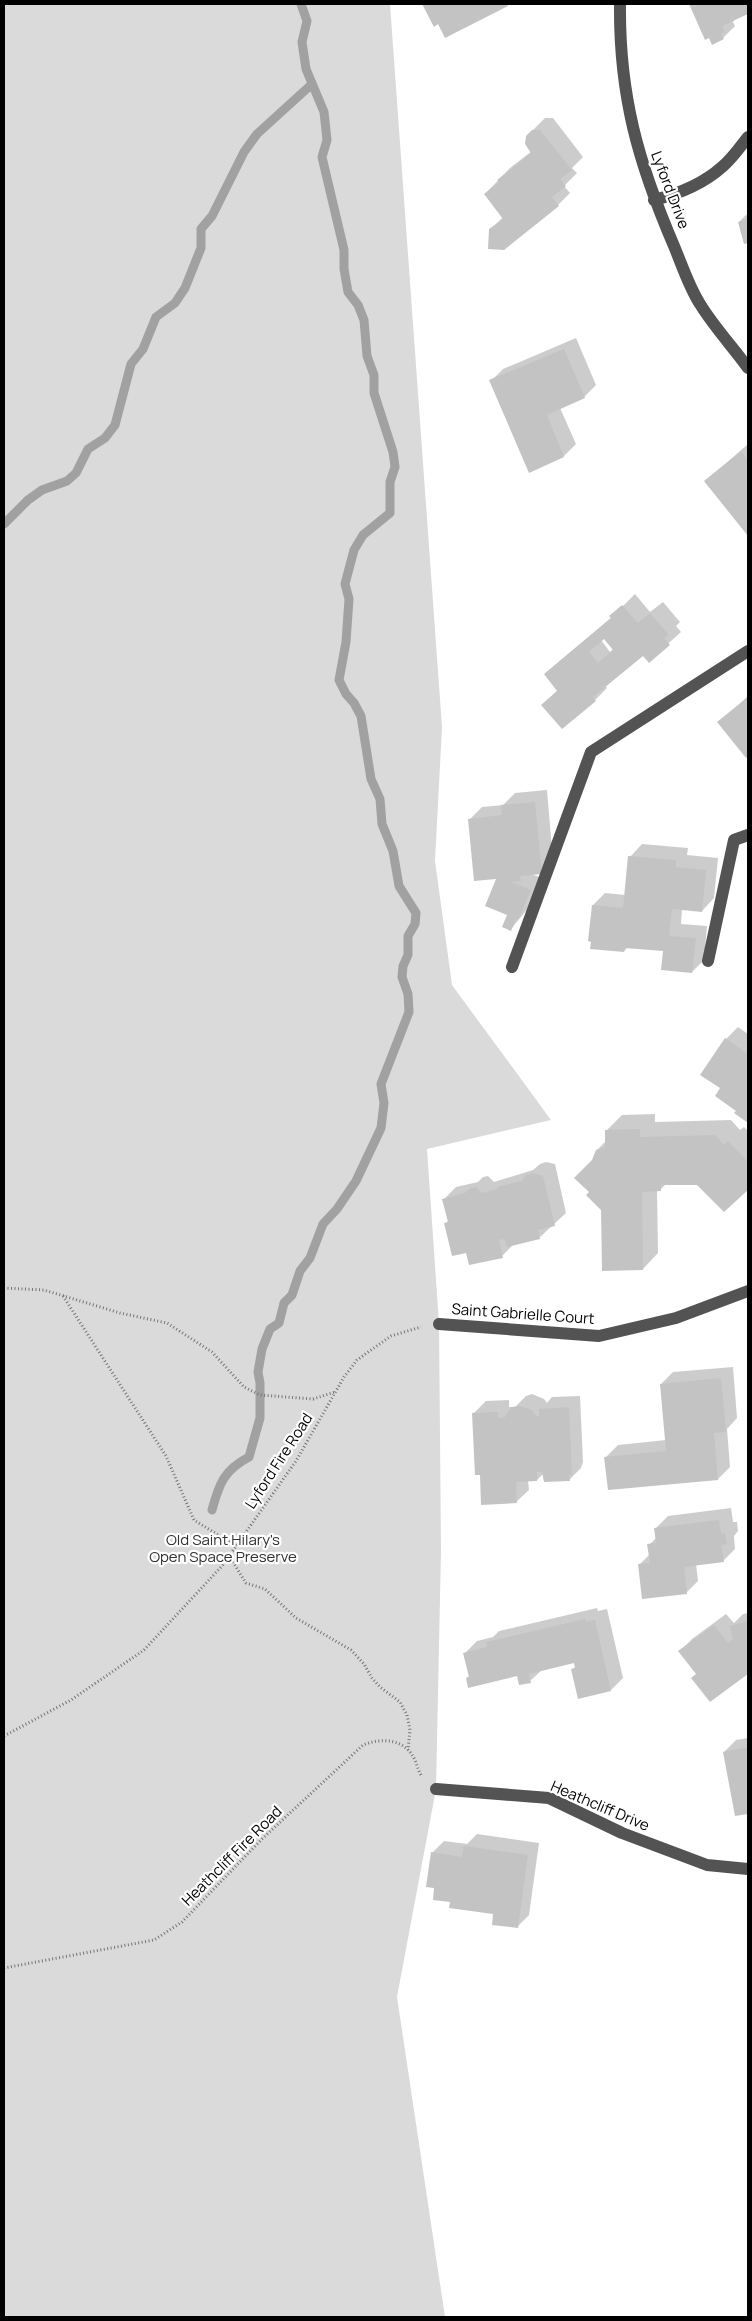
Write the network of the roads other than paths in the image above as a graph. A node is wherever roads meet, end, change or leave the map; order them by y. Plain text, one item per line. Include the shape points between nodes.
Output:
1 (620, 4) edge
2 (748, 137) edge
3 (654, 200) junction
4 (748, 368) edge
5 (748, 651) edge
6 (748, 835) edge
7 (708, 961) dead end
8 (512, 967) dead end
9 (748, 1291) edge
10 (438, 1324) road end
11 (436, 1789) road end
12 (748, 1869) edge

1 - 3 street, Lyford Drive via 629,112
2 - 3 street via 722,167 698,184
3 - 4 street, Lyford Drive via 699,304
5 - 8 street via 591,752
6 - 7 street via 734,840
9 - 10 street, Saint Gabrielle Court via 676,1318 599,1336
11 - 12 street, Heathcliff Drive via 549,1798 622,1834 707,1865

